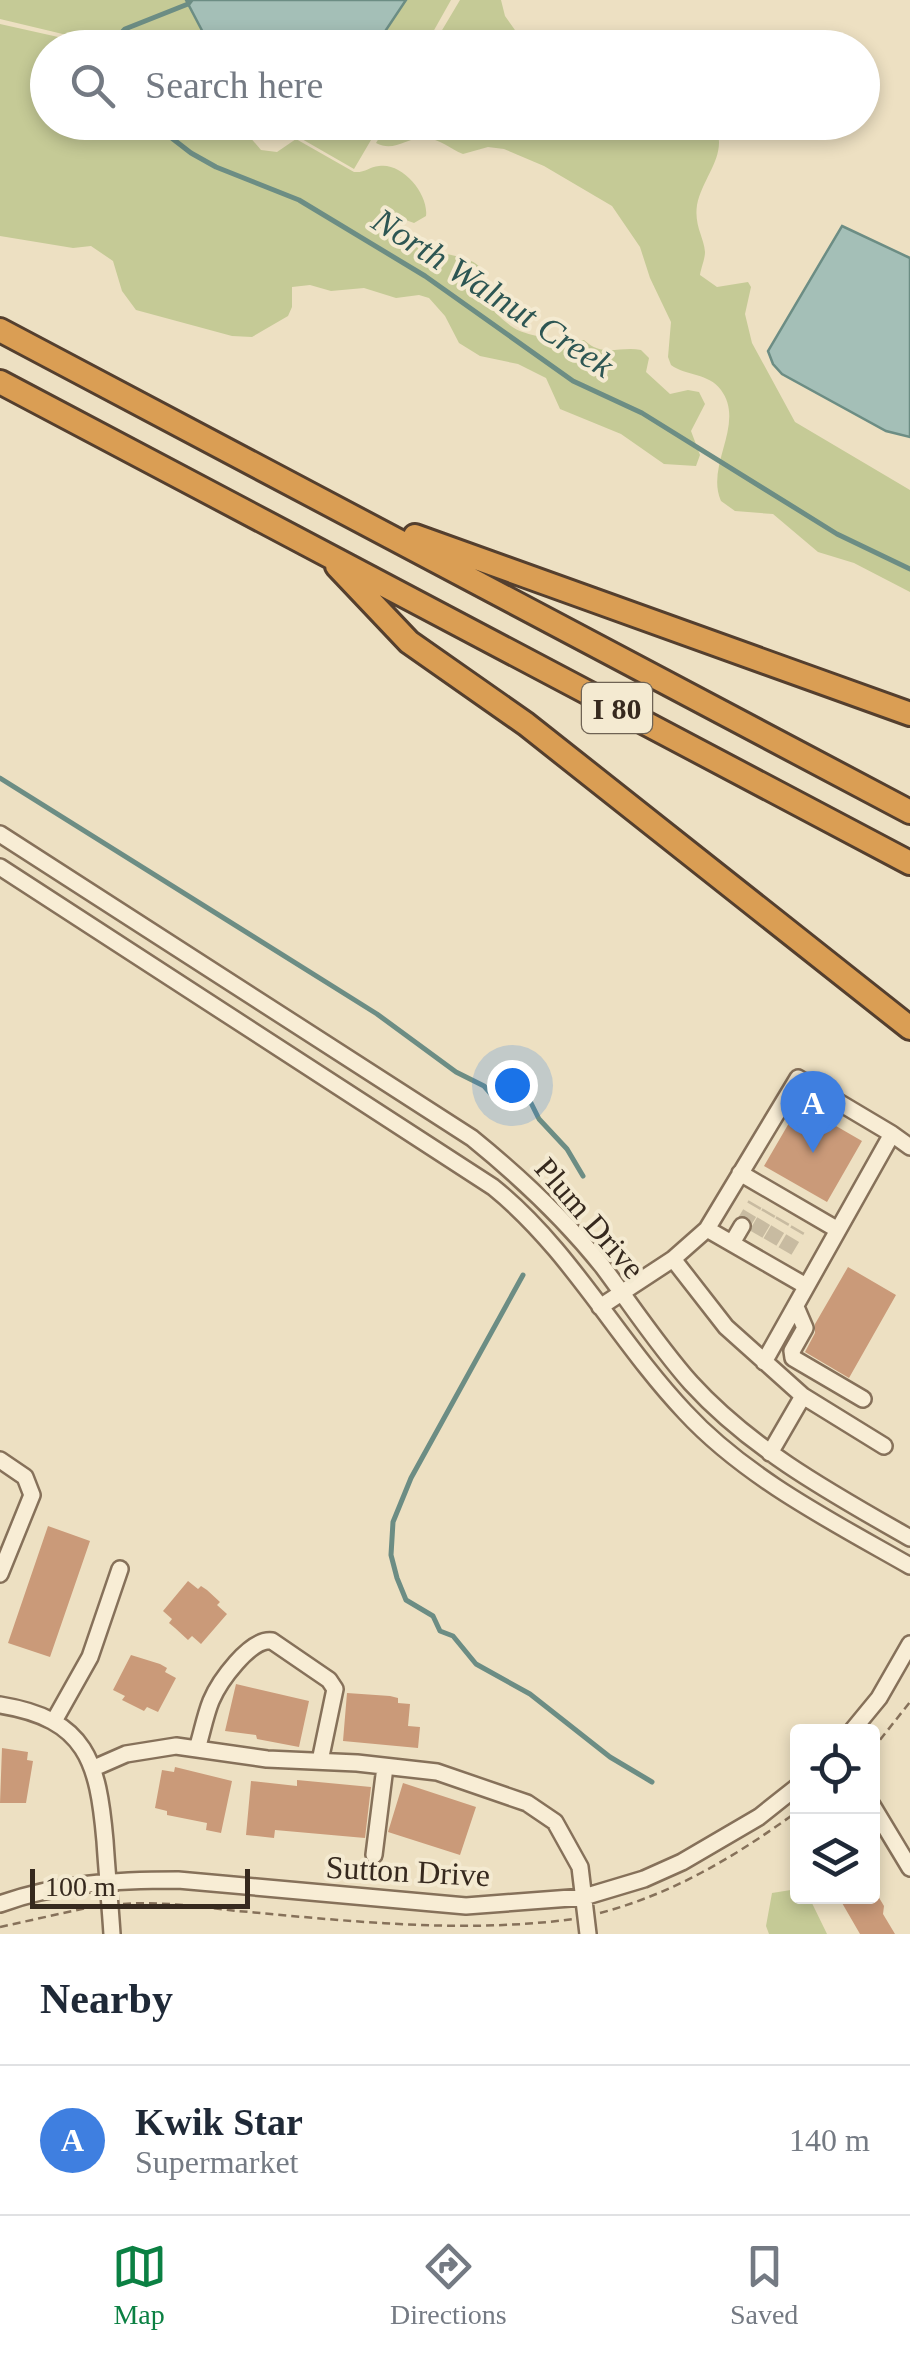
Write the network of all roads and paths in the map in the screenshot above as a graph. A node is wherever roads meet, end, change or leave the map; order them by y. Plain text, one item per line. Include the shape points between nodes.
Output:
1 (0, 330) edge
2 (0, 382) edge
3 (338, 509) junction
4 (324, 552) junction
5 (910, 714) edge
6 (910, 812) edge
7 (0, 834) edge
8 (910, 863) edge
9 (0, 867) edge
10 (134, 921) junction
11 (120, 943) junction
12 (910, 1028) edge
13 (892, 1134) junction
14 (910, 1147) edge
15 (740, 1173) junction
16 (779, 1195) junction
17 (808, 1212) junction
18 (707, 1229) junction
19 (798, 1229) tunnel mouth
20 (838, 1230) junction
21 (746, 1251) junction
22 (785, 1251) tunnel mouth
23 (674, 1259) junction
24 (775, 1268) junction
25 (806, 1286) junction
26 (621, 1293) junction
27 (600, 1306) junction
28 (796, 1306) junction
29 (764, 1362) junction
30 (803, 1396) junction
31 (863, 1399) dead end
32 (884, 1446) dead end
33 (770, 1453) junction
34 (0, 1460) edge
35 (910, 1538) edge
36 (910, 1566) edge
37 (120, 1568) dead end
38 (0, 1574) edge
39 (910, 1644) edge
40 (910, 1702) edge
41 (0, 1706) edge
42 (54, 1721) junction
43 (858, 1724) edge
44 (880, 1740) edge
45 (197, 1749) junction
46 (320, 1761) junction
47 (386, 1767) junction
48 (94, 1768) junction
49 (790, 1792) edge
50 (877, 1814) edge
51 (374, 1856) dead end
52 (910, 1868) edge
53 (107, 1882) junction
54 (584, 1897) junction
55 (0, 1904) edge
56 (110, 1909) junction
57 (0, 1927) edge
58 (112, 1934) edge
59 (588, 1934) edge

1 - 3 highway, I 80
2 - 4 highway, I 80
3 - 5 highway
3 - 6 highway, I 80
4 - 8 highway, I 80
4 - 12 highway via 409,642 526,724
7 - 10 street, Plum Drive
9 - 11 street, Plum Drive
10 - 11 street
10 - 26 street, Plum Drive via 472,1138 542,1198
11 - 27 street, Plum Drive via 493,1187 526,1214
13 - 14 street
13 - 15 street via 798,1078
13 - 20 street
15 - 16 street
15 - 18 street
16 - 16 street via 769,1212
16 - 17 street
17 - 19 street
17 - 20 street
18 - 21 street
18 - 23 street
20 - 25 street
21 - 21 street via 756,1234
21 - 24 street
22 - 24 street
23 - 26 street
23 - 29 street via 726,1327
24 - 25 street
25 - 28 street
26 - 27 street
26 - 33 street, Plum Drive via 692,1385
27 - 36 street, Plum Drive via 686,1414 740,1460
28 - 29 street
28 - 31 street via 804,1328 793,1358
29 - 30 street
30 - 32 street
30 - 33 street
33 - 35 street, Plum Drive
34 - 38 street via 25,1477 32,1495
37 - 42 street via 90,1657
39 - 43 street
40 - 44 path
41 - 42 street
42 - 48 street
45 - 46 street
45 - 46 street via 212,1698 250,1646 263,1640 330,1680 334,1689
45 - 48 street via 126,1754
46 - 47 street
47 - 51 street
47 - 54 street via 437,1772 528,1804 555,1822 580,1867
48 - 53 street
49 - 54 street, Sutton Drive via 682,1862
50 - 52 street
53 - 54 street, Sutton Drive via 178,1880 466,1906
53 - 55 street, Sutton Drive
53 - 56 street
54 - 59 street
56 - 57 path
56 - 58 street

